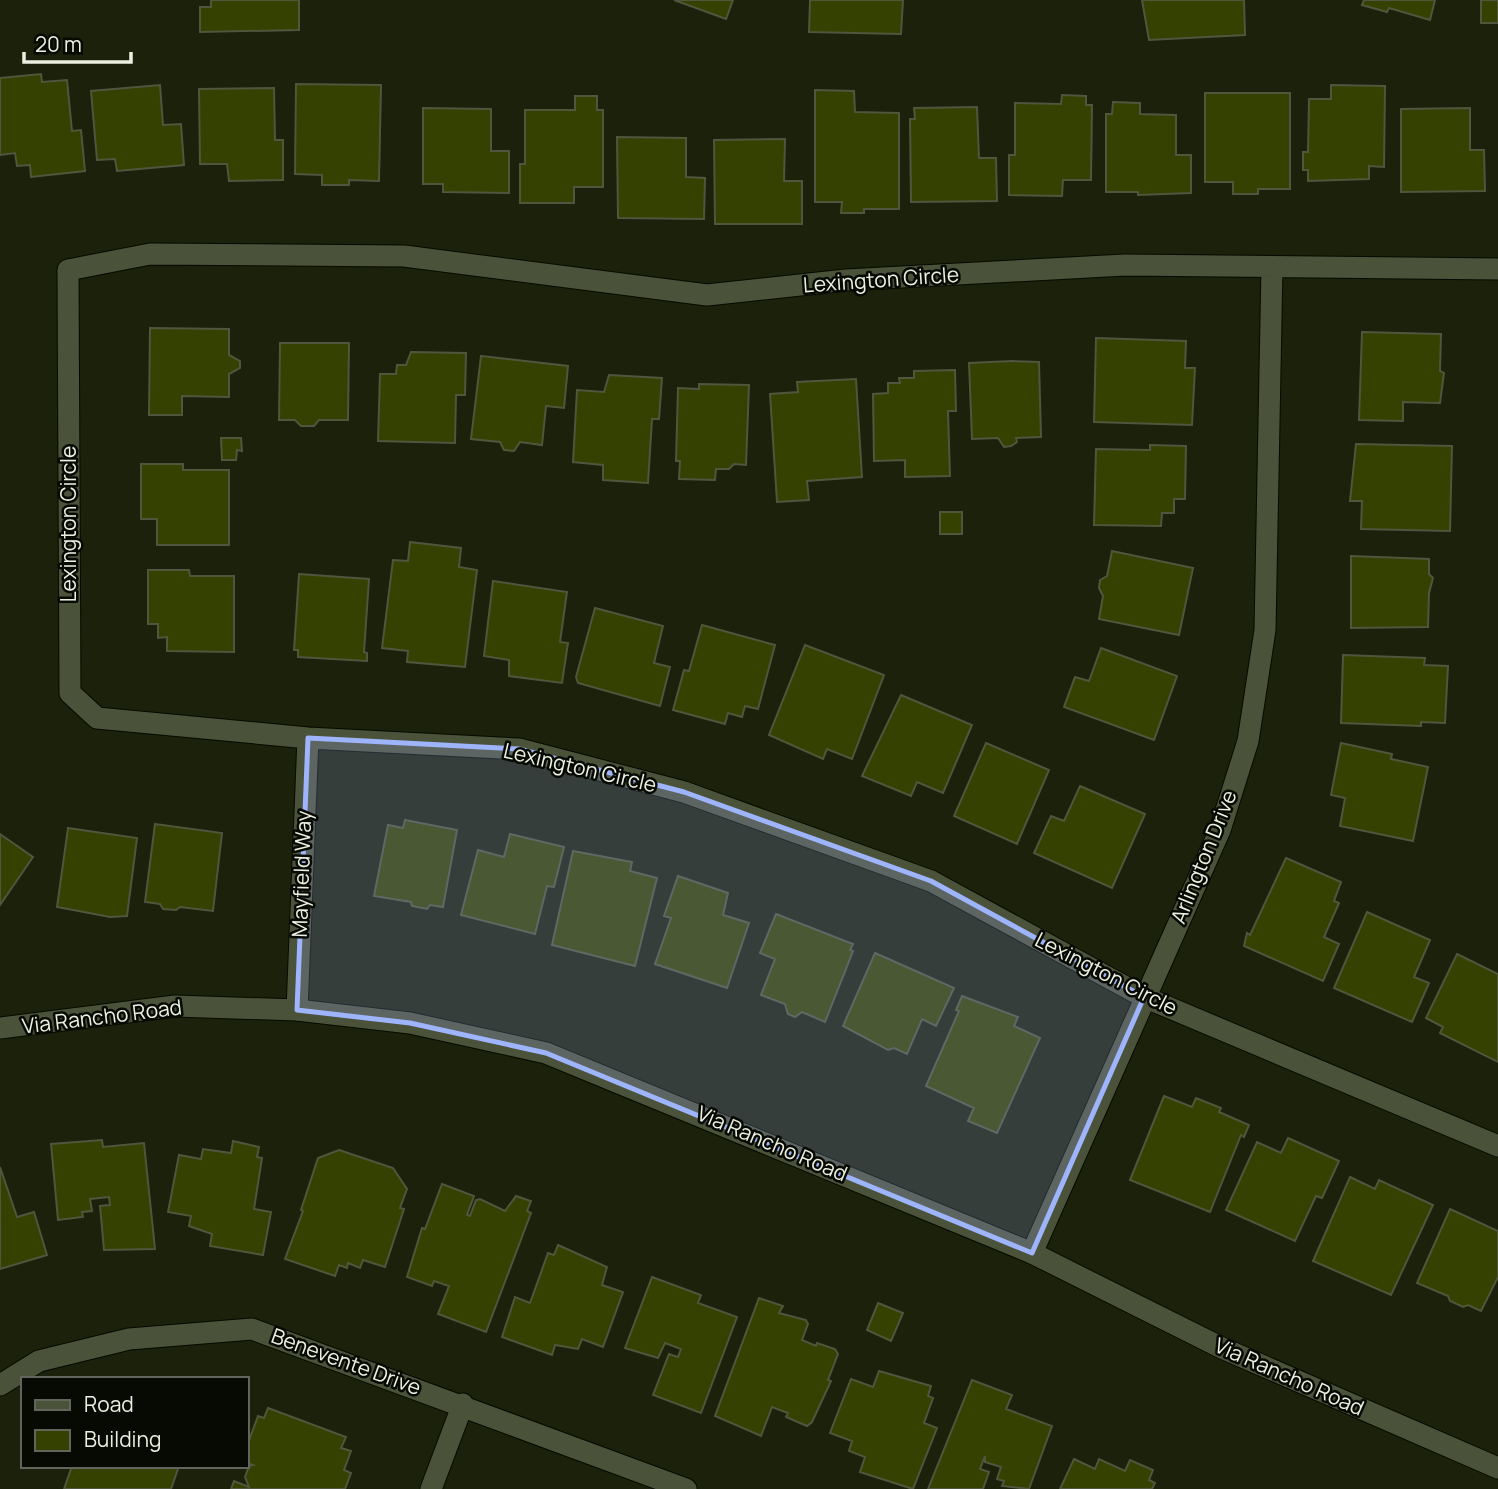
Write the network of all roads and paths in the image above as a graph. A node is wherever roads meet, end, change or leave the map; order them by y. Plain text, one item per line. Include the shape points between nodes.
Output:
1 (1272, 267) junction
2 (1498, 269) edge
3 (307, 738) junction
4 (1144, 997) junction
5 (297, 1010) junction
6 (0, 1028) edge
7 (1498, 1146) edge
8 (1032, 1253) junction
9 (0, 1385) edge
10 (463, 1404) junction
11 (1498, 1468) edge
12 (431, 1489) edge
13 (686, 1489) edge

1 - 2 street, Lexington Circle
1 - 3 street, Lexington Circle via 1125,265 846,280 707,295 404,256 150,254 68,270 70,694 97,718
1 - 4 street, Arlington Drive via 1265,630 1248,741 1220,830
3 - 4 street, Lexington Circle via 519,748 684,792 931,881
3 - 5 street, Mayfield Way
4 - 7 street, Lexington Circle
4 - 8 street, Arlington Drive
5 - 6 street, Via Rancho Road via 175,1006
5 - 8 street, Via Rancho Road via 410,1023 546,1053
8 - 11 street, Via Rancho Road via 1222,1348
9 - 10 street, Benevente Drive via 39,1361 129,1339 252,1329
10 - 12 street
10 - 13 street, Benevente Drive

